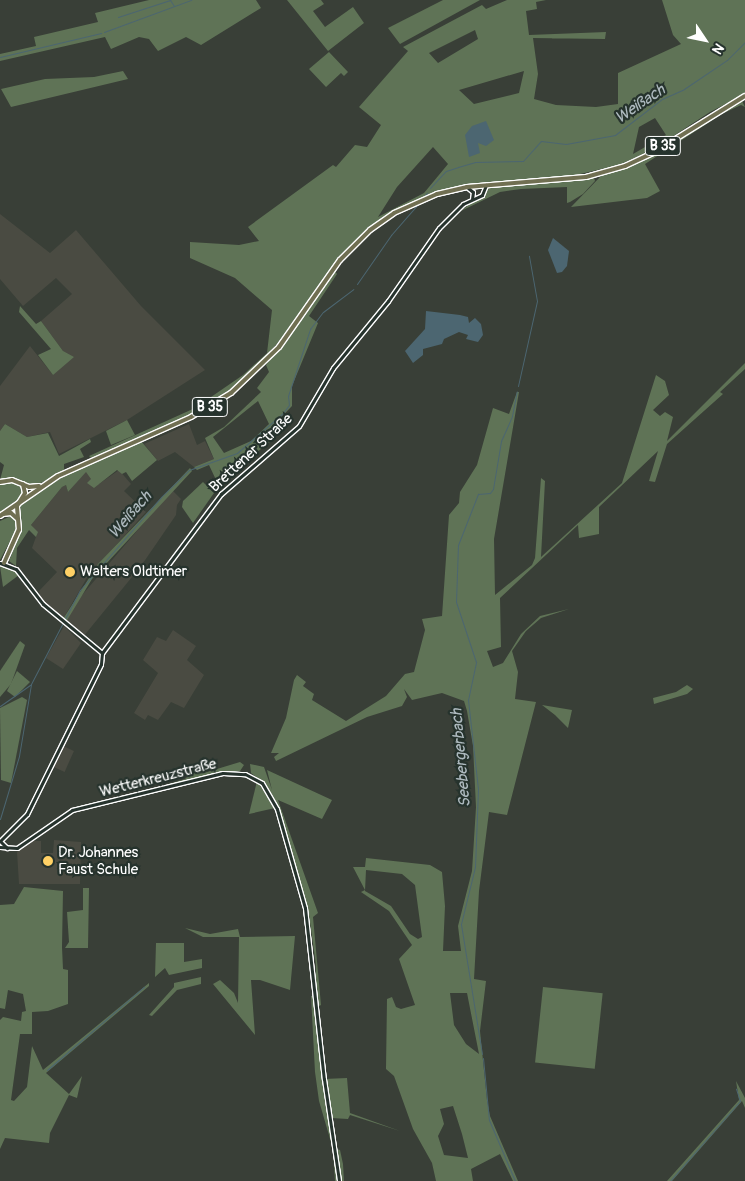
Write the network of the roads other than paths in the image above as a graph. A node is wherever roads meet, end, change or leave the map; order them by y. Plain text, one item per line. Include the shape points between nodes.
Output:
1 (745, 96) edge
2 (485, 185) junction
3 (468, 187) junction
4 (471, 199) junction
5 (0, 482) edge
6 (23, 484) junction
7 (43, 485) junction
8 (21, 499) junction
9 (2, 515) edge
10 (18, 519) junction
11 (2, 563) edge
12 (102, 653) junction
13 (0, 841) edge
14 (0, 847) edge
15 (7, 849) junction
16 (340, 1181) edge

1 - 2 main road, B 35 via 653,153 625,166 586,177
2 - 3 main road, B 35
2 - 4 street, Brettener Straße
3 - 4 street via 473,192
3 - 7 main road, B 35 via 420,201 379,224 355,243 319,288 279,348 231,393 191,418 70,469
4 - 12 street, Brettener Straße via 439,228 388,301 333,368 306,417 220,494
5 - 6 main road via 12,480
6 - 7 main road
6 - 8 main road via 25,493
7 - 8 main road, B 35
8 - 9 main road, B 35
8 - 10 main road via 17,506
9 - 10 main road via 13,514
10 - 11 main road via 17,535
11 - 12 street via 16,569 33,593
12 - 13 street, Brettener Straße via 101,664 27,814
13 - 15 street
14 - 15 street
15 - 16 street, Wetterkreuzstraße via 23,845 65,813 223,773 251,776 262,783 272,796 307,917 320,1050

